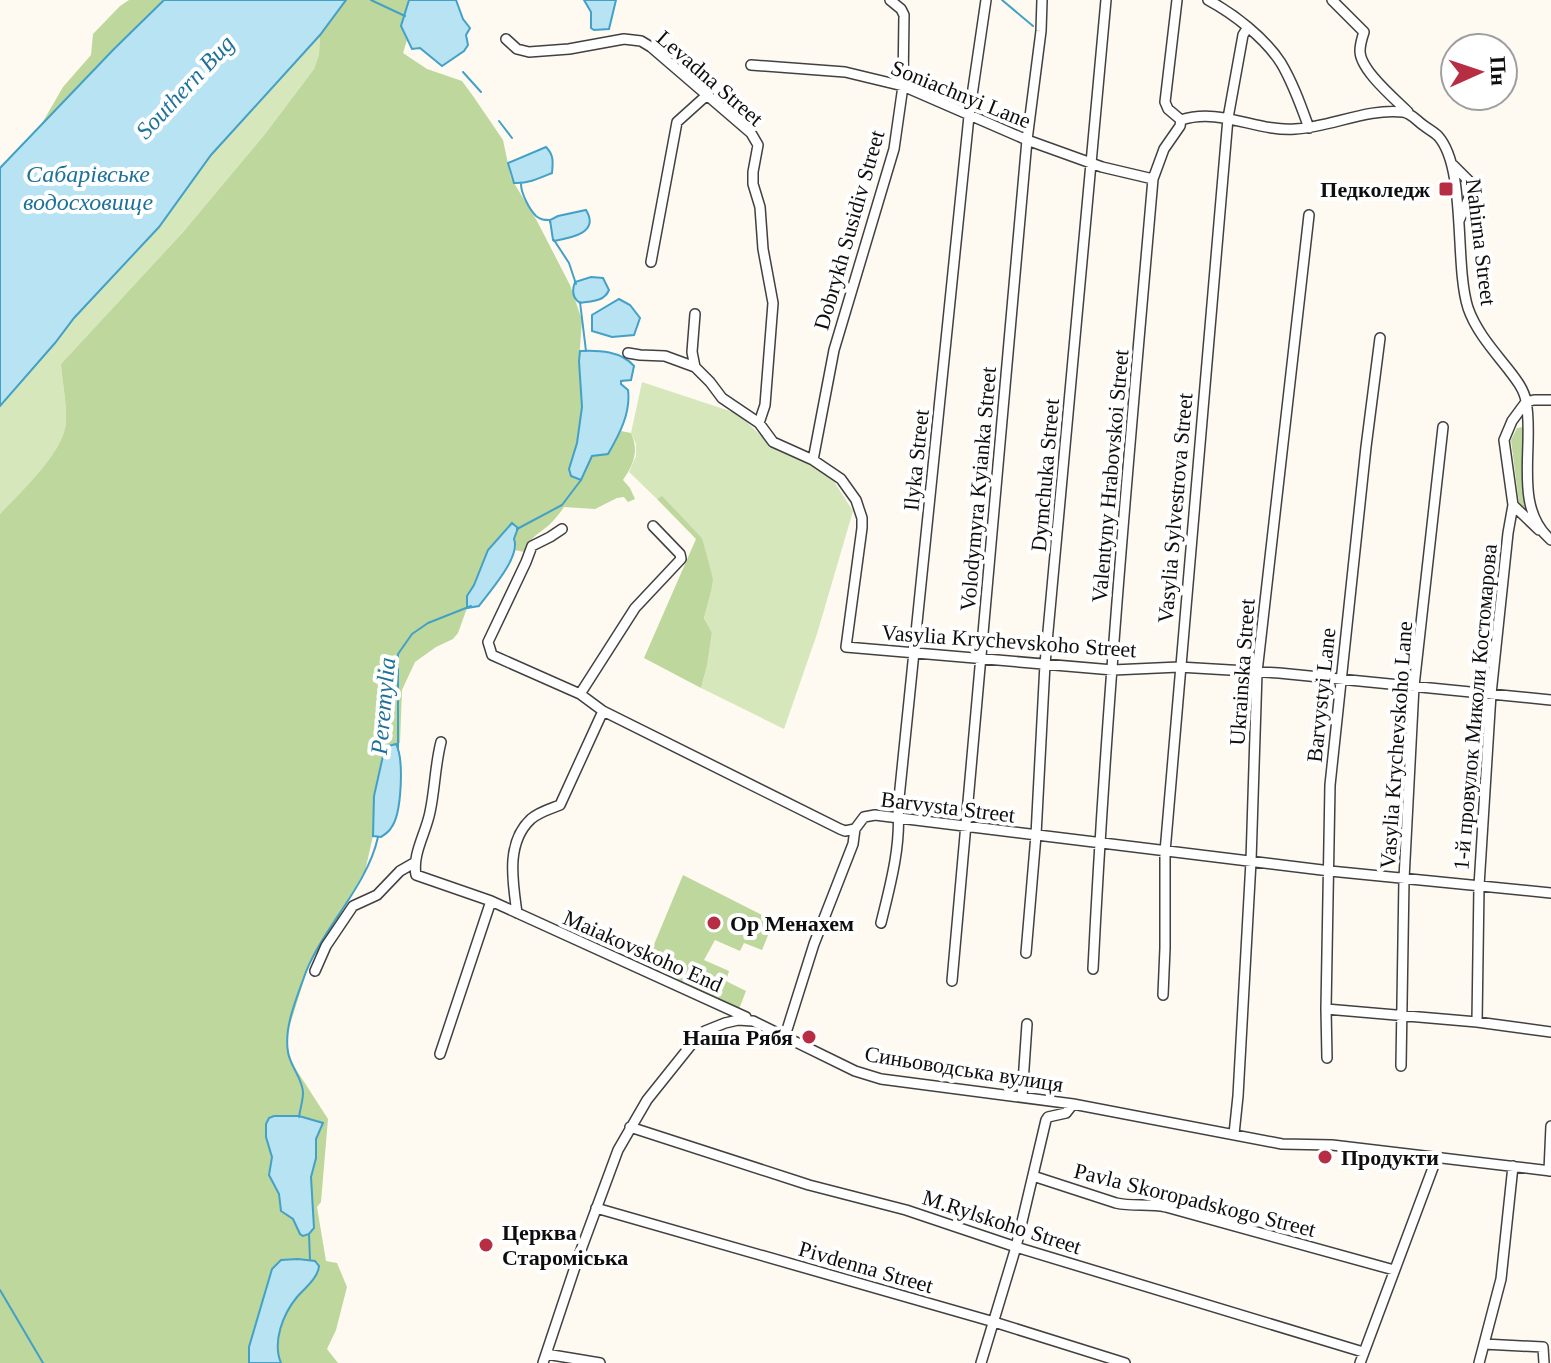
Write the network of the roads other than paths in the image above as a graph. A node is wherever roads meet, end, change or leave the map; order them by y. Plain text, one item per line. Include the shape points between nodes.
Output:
1 (890, 0) edge
2 (986, 0) edge
3 (1042, 0) edge
4 (1106, 0) edge
5 (1177, 0) edge
6 (1208, 0) edge
7 (1332, 0) edge
8 (1248, 27) junction
9 (506, 39) dead end
10 (751, 65) dead end
11 (903, 86) junction
12 (707, 95) junction
13 (1408, 112) junction
14 (969, 116) junction
15 (1228, 118) junction
16 (1181, 120) junction
17 (1309, 128) junction
18 (1027, 140) junction
19 (1091, 163) junction
20 (1453, 165) junction
21 (1153, 179) junction
22 (1309, 215) dead end
23 (1458, 222) junction
24 (651, 262) dead end
25 (695, 314) dead end
26 (1380, 338) dead end
27 (628, 353) dead end
28 (695, 367) junction
29 (1551, 400) edge
30 (1526, 402) junction
31 (759, 423) junction
32 (1443, 427) dead end
33 (813, 460) junction
34 (1513, 505) junction
35 (653, 526) dead end
36 (562, 529) dead end
37 (1542, 532) junction
38 (1551, 540) edge
39 (915, 653) junction
40 (980, 659) junction
41 (1045, 664) junction
42 (1179, 667) junction
43 (1113, 670) junction
44 (1257, 672) junction
45 (1341, 679) junction
46 (1414, 686) junction
47 (580, 694) junction
48 (1491, 694) junction
49 (1551, 700) edge
50 (603, 711) junction
51 (441, 742) dead end
52 (899, 819) junction
53 (966, 826) junction
54 (855, 829) junction
55 (1036, 835) junction
56 (1099, 844) junction
57 (1165, 852) junction
58 (1251, 861) junction
59 (414, 863) junction
60 (1330, 871) junction
61 (1404, 879) junction
62 (1479, 886) junction
63 (1551, 893) edge
64 (491, 901) junction
65 (517, 913) junction
66 (881, 923) dead end
67 (1026, 953) dead end
68 (1093, 969) dead end
69 (315, 971) dead end
70 (952, 981) dead end
71 (1163, 995) dead end
72 (1326, 1009) junction
73 (1402, 1015) junction
74 (753, 1021) junction
75 (1477, 1022) junction
76 (1027, 1024) dead end
77 (1551, 1032) edge
78 (785, 1036) junction
79 (440, 1054) dead end
80 (1327, 1058) dead end
81 (1401, 1066) dead end
82 (1022, 1097) junction
83 (1073, 1104) junction
84 (1551, 1126) edge
85 (630, 1127) junction
86 (1234, 1134) junction
87 (1437, 1157) junction
88 (1513, 1166) junction
89 (1550, 1171) edge
90 (1033, 1176) junction
91 (596, 1208) junction
92 (1016, 1247) junction
93 (1394, 1270) junction
94 (994, 1322) junction
95 (1484, 1344) junction
96 (1363, 1352) junction
97 (545, 1359) edge
98 (600, 1363) edge
99 (981, 1363) edge
100 (1125, 1363) edge
101 (1360, 1363) edge
102 (1479, 1363) edge
103 (1544, 1363) edge

1 - 11 street, Dobrykh Susidiv Street via 904,15
2 - 14 street, Ilyka Street
3 - 18 street, Volodymyra Kyianka Street
4 - 19 street, Dymchuka Street
5 - 16 street via 1165,102
6 - 8 street
7 - 13 street, Nahirna Street via 1364,32 1360,50 1368,70
8 - 15 street, Vasylia Sylvestrova Street
8 - 17 street via 1279,61
9 - 12 street, Levadna Street via 529,52 641,41
10 - 11 street, Soniachnyi Lane via 845,72
11 - 14 street, Soniachnyi Lane
11 - 33 street, Dobrykh Susidiv Street via 894,149 834,350
12 - 24 street via 677,122
12 - 31 street, Levadna Street via 758,145 753,184 773,303
13 - 17 street
13 - 20 street, Nahirna Street via 1437,135
14 - 18 street, Soniachnyi Lane
14 - 39 street, Ilyka Street
15 - 16 street
15 - 17 street via 1274,128
15 - 42 street, Vasylia Sylvestrova Street
16 - 21 street, Valentyny Hrabovskoi Street
18 - 19 street, Soniachnyi Lane
18 - 40 street, Volodymyra Kyianka Street
19 - 21 street, Soniachnyi Lane
19 - 41 street, Dymchuka Street
20 - 23 street, Nahirna Street
20 - 23 street via 1474,186
21 - 43 street, Valentyny Hrabovskoi Street
22 - 44 street, Ukrainska Street
23 - 30 street, Nahirna Street via 1470,313
25 - 28 street
26 - 45 street, Barvystyi Lane
27 - 28 street via 665,356
28 - 31 street via 722,398
29 - 30 street
30 - 34 street, 1-й провулок Миколи Костомарова via 1504,440
30 - 37 street via 1530,504
31 - 33 street via 773,442
32 - 46 street, Vasylia Krychevskoho Lane
33 - 39 street, Vasylia Krychevskoho Street via 841,479 862,518 846,647
34 - 37 street
34 - 48 street, 1-й провулок Миколи Костомарова
35 - 47 street via 681,559 635,608
36 - 47 street, Barvysta Street via 532,546 488,642 492,655
37 - 38 street
39 - 40 street, Vasylia Krychevskoho Street
39 - 52 street, Ilyka Street
40 - 41 street, Vasylia Krychevskoho Street
40 - 53 street, Volodymyra Kyianka Street
41 - 43 street, Vasylia Krychevskoho Street
41 - 55 street, Dymchuka Street
42 - 43 street, Vasylia Krychevskoho Street
42 - 44 street, Vasylia Krychevskoho Street
42 - 57 street, Vasylia Sylvestrova Street
43 - 56 street, Valentyny Hrabovskoi Street
44 - 45 street, Vasylia Krychevskoho Street
44 - 58 street, Ukrainska Street
45 - 46 street, Vasylia Krychevskoho Street
45 - 60 street, Barvystyi Lane via 1330,785
46 - 48 street, Vasylia Krychevskoho Street
46 - 61 street, Vasylia Krychevskoho Lane
47 - 50 street, Barvysta Street
48 - 49 street, Vasylia Krychevskoho Street
48 - 62 street, 1-й провулок Миколи Костомарова
50 - 54 street, Barvysta Street via 840,829
50 - 65 street via 560,805 538,814 521,832 513,874
51 - 59 street via 431,810
52 - 53 street, Barvysta Street
52 - 54 street, Barvysta Street via 869,815
52 - 66 street, Ilyka Street
53 - 55 street, Barvysta Street
53 - 70 street, Volodymyra Kyianka Street
54 - 78 street
55 - 56 street, Barvysta Street
55 - 67 street, Dymchuka Street
56 - 57 street, Barvysta Street
56 - 68 street, Valentyny Hrabovskoi Street
57 - 58 street, Barvysta Street
57 - 71 street, Vasylia Sylvestrova Street
58 - 60 street, Barvysta Street
58 - 86 street, Ukrainska Street
59 - 64 street, Maiakovskoho End via 416,875
59 - 69 street via 377,895 353,906
60 - 61 street, Barvysta Street
60 - 72 street, Barvystyi Lane
61 - 62 street, Barvysta Street
61 - 73 street, Vasylia Krychevskoho Lane
62 - 63 street, Barvysta Street
62 - 75 street, 1-й провулок Миколи Костомарова
64 - 65 street, Maiakovskoho End
64 - 79 street
65 - 74 street, Maiakovskoho End
72 - 73 street
72 - 80 street, Barvystyi Lane
73 - 75 street
73 - 81 street, Vasylia Krychevskoho Lane
74 - 78 street, Синьоводська вулиця
74 - 85 street via 715,1026 695,1040
75 - 77 street
76 - 82 street
78 - 82 street, Синьоводська вулиця via 873,1077
82 - 83 street, Синьоводська вулиця
83 - 86 street, Синьоводська вулиця
83 - 90 street via 1066,1113 1046,1120
84 - 89 street
85 - 91 street
85 - 92 street, M.Rylskoho Street
86 - 87 street, Синьоводська вулиця via 1282,1144
87 - 88 street, Синьоводська вулиця
87 - 93 street
88 - 89 street, Синьоводська вулиця
88 - 95 street via 1501,1279
90 - 92 street
90 - 93 street, Pavla Skoropadskogo Street via 1127,1206 1166,1207
91 - 94 street, Pivdenna Street
91 - 97 street
92 - 94 street
92 - 96 street, M.Rylskoho Street
93 - 96 street
94 - 99 street
94 - 100 street, Pivdenna Street
95 - 102 street
95 - 103 street via 1543,1347
96 - 101 street
97 - 98 street

